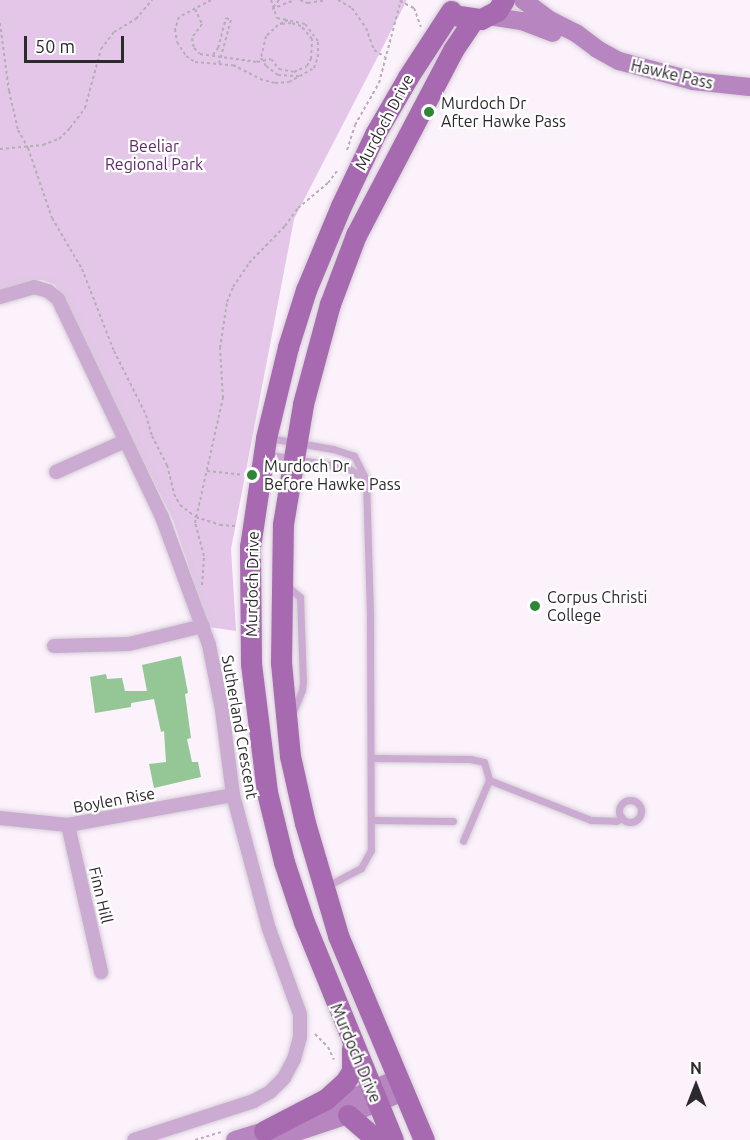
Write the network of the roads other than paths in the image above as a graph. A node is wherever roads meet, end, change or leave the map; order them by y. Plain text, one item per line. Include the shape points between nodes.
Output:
1 (504, 0) edge
2 (523, 0) edge
3 (448, 5) edge
4 (481, 18) junction
5 (597, 49) junction
6 (750, 87) edge
7 (0, 297) edge
8 (125, 441) junction
9 (265, 446) junction
10 (294, 450) junction
11 (56, 472) dead end
12 (366, 480) junction
13 (203, 626) junction
14 (54, 646) dead end
15 (372, 758) junction
16 (489, 780) junction
17 (233, 795) junction
18 (622, 818) dead end
19 (0, 819) edge
20 (372, 820) junction
21 (453, 821) dead end
22 (68, 825) junction
23 (463, 841) dead end
24 (323, 888) junction
25 (101, 972) dead end
26 (351, 1040) junction
27 (400, 1086) junction
28 (374, 1096) junction
29 (348, 1115) junction
30 (269, 1136) edge
31 (134, 1140) edge
32 (236, 1140) edge
33 (377, 1140) edge
34 (393, 1140) edge
35 (424, 1140) edge

1 - 4 main road, Murdoch Drive
2 - 5 main road, Hawke Pass
3 - 4 main road via 463,18
3 - 9 main road, Murdoch Drive via 387,112 306,290
4 - 5 main road, Hawke Pass via 522,21
4 - 10 main road, Murdoch Drive via 453,50 356,235 310,370
5 - 6 main road, Hawke Pass via 654,72 708,84
7 - 8 street, Sutherland Crescent via 34,287 58,299
8 - 11 street
8 - 13 street, Sutherland Crescent via 162,517
9 - 10 lane
9 - 10 lane
9 - 26 main road, Murdoch Drive via 249,563 251,664 260,748 284,861 323,975
10 - 12 lane via 348,468
10 - 12 lane via 333,449 354,456
10 - 24 main road, Murdoch Drive via 283,524 281,663 293,768
12 - 15 lane
13 - 14 street via 129,644
13 - 17 street, Sutherland Crescent via 220,699
15 - 16 lane via 479,759 488,769
15 - 20 lane
16 - 18 lane via 591,820
16 - 23 lane
17 - 22 street, Boylen Rise
17 - 31 street, Sutherland Crescent via 269,929 300,1014 300,1037 294,1059 284,1078 270,1092 243,1105
19 - 22 street, Boylen Rise
20 - 21 lane
20 - 24 lane via 367,862 346,878
22 - 25 street, Finn Hill
24 - 27 main road, Murdoch Drive via 338,935
26 - 28 main road, Murdoch Drive
26 - 30 main road via 354,1060 345,1082
27 - 28 main road
27 - 35 main road, Murdoch Drive
28 - 29 main road
28 - 30 main road
28 - 34 main road, Murdoch Drive
29 - 30 main road
29 - 33 main road
30 - 32 main road

